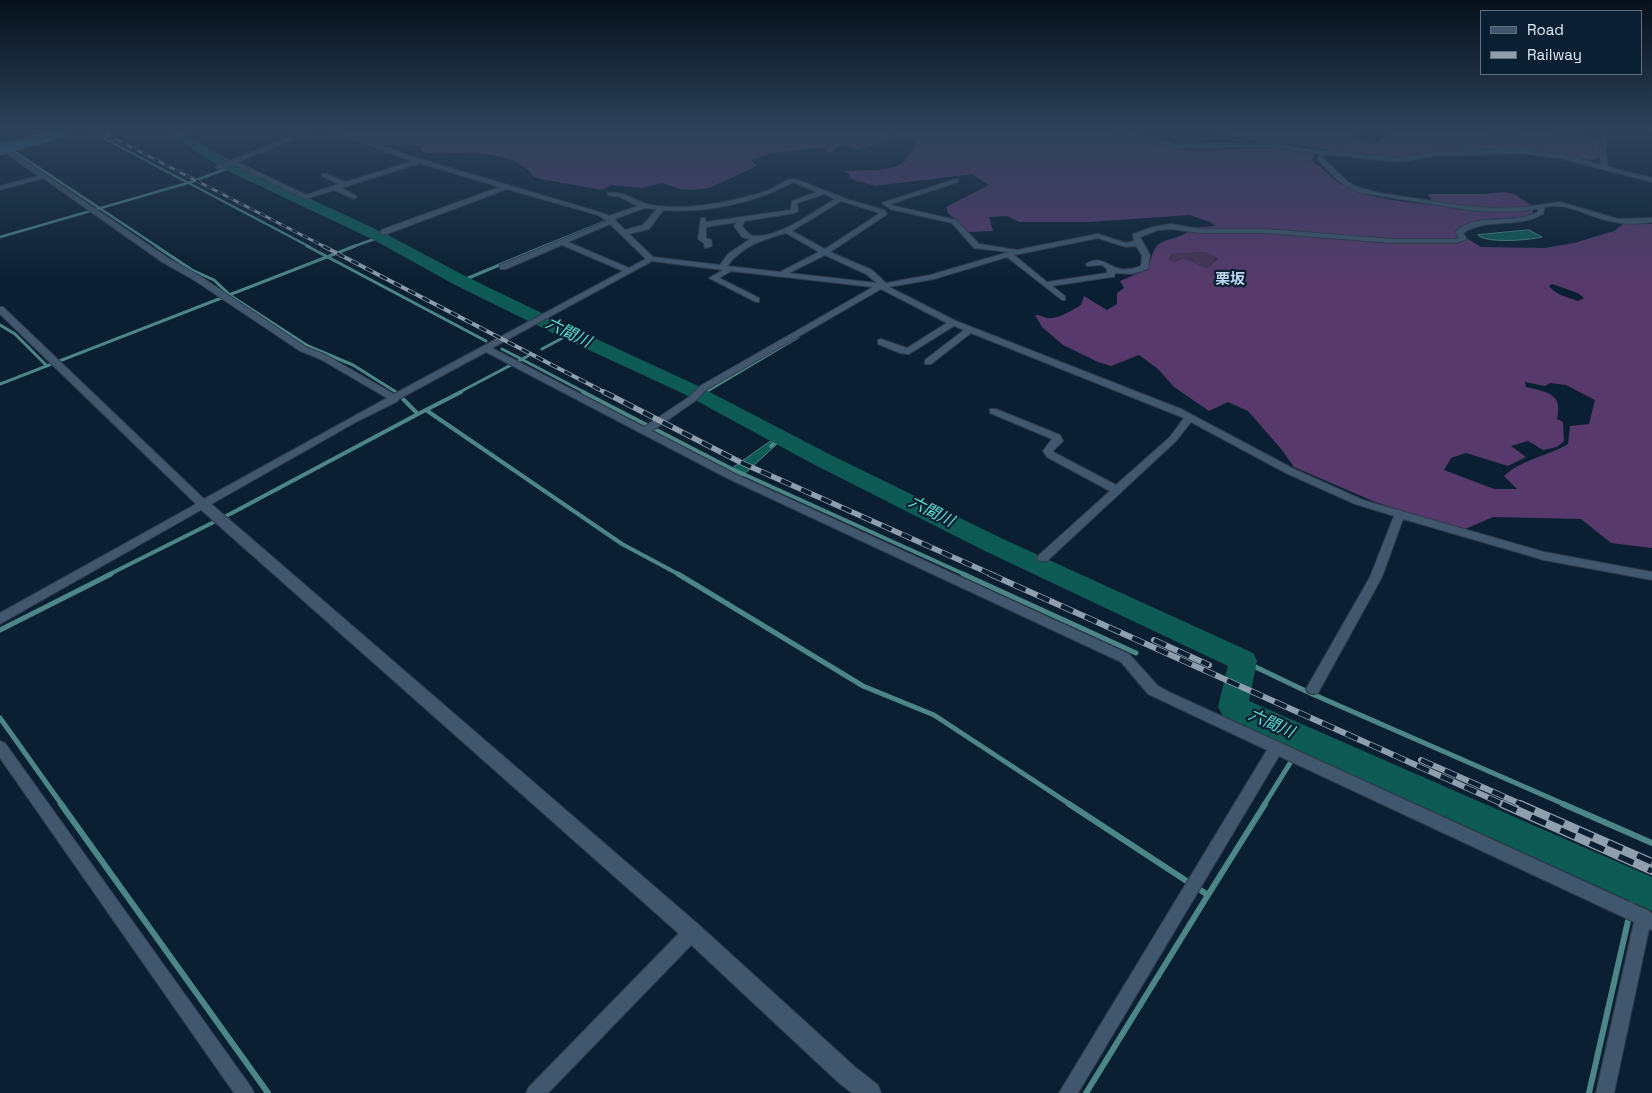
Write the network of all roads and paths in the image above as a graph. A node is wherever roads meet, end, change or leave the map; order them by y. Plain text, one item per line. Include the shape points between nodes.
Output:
1 (22, 182) edge
2 (53, 182) edge
3 (274, 182) edge
4 (340, 182) edge
5 (351, 182) edge
6 (492, 182) edge
7 (789, 182) edge
8 (798, 182) edge
9 (953, 182) edge
10 (1343, 182) edge
11 (344, 184) junction
12 (506, 186) junction
13 (0, 188) edge
14 (335, 188) junction
15 (824, 192) junction
16 (610, 194) dead end
17 (354, 197) dead end
18 (840, 198) junction
19 (747, 199) junction
20 (644, 206) junction
21 (1542, 206) junction
22 (662, 208) junction
23 (702, 208) junction
24 (892, 208) junction
25 (884, 214) junction
26 (611, 220) junction
27 (744, 220) junction
28 (1652, 220) edge
29 (703, 225) junction
30 (787, 231) junction
31 (384, 232) dead end
32 (624, 233) junction
33 (756, 239) junction
34 (562, 242) junction
35 (1138, 243) junction
36 (708, 246) dead end
37 (1027, 249) junction
38 (824, 252) junction
39 (1009, 255) junction
40 (651, 259) junction
41 (1090, 264) dead end
42 (726, 267) junction
43 (503, 268) dead end
44 (1112, 270) junction
45 (629, 271) junction
46 (782, 273) junction
47 (1046, 284) junction
48 (883, 286) junction
49 (1062, 298) dead end
50 (756, 300) dead end
51 (0, 309) edge
52 (953, 323) junction
53 (970, 330) junction
54 (881, 342) dead end
55 (488, 349) junction
56 (928, 362) dead end
57 (395, 399) junction
58 (993, 412) dead end
59 (1190, 417) junction
60 (649, 428) junction
61 (1117, 490) junction
62 (204, 505) junction
63 (1399, 516) junction
64 (1043, 558) dead end
65 (1652, 576) edge
66 (0, 619) edge
67 (1313, 689) dead end
68 (0, 746) edge
69 (1278, 749) junction
70 (1648, 919) edge
71 (692, 932) junction
72 (245, 1093) edge
73 (535, 1093) edge
74 (870, 1093) edge
75 (1068, 1093) edge
76 (1605, 1093) edge

1 - 13 street
2 - 57 street via 302,349 323,356
3 - 14 street via 306,197
4 - 11 street
5 - 11 street
6 - 12 street
7 - 19 street via 769,193
8 - 15 street
9 - 24 street via 885,203
10 - 21 street via 1368,192 1444,205 1524,210
11 - 14 street
12 - 26 street
12 - 31 street
14 - 17 street
15 - 18 street
15 - 27 street via 797,200 793,212
16 - 20 street via 621,195
18 - 25 street
18 - 30 street
19 - 23 street
19 - 27 street
20 - 22 street
20 - 26 street
21 - 28 street via 1566,206 1618,221
21 - 35 street via 1541,212 1533,218 1466,227 1459,232 1463,239 1456,241 1335,237 1262,229 1201,231 1176,227 1155,228 1136,236
22 - 23 street
22 - 32 street via 646,227
23 - 29 street
24 - 25 street
24 - 37 street via 954,221 976,246 1007,251
25 - 38 street
26 - 32 street
26 - 34 street
27 - 29 street
27 - 33 street via 738,226 742,232
29 - 36 street via 702,238
30 - 33 street
30 - 38 street
32 - 40 street
33 - 42 street via 731,256
34 - 43 street
34 - 45 street
35 - 37 street via 1126,245 1098,236
35 - 44 street via 1146,255 1145,268 1132,272
37 - 39 street
38 - 46 street
38 - 48 street via 869,272
39 - 47 street
39 - 48 street via 931,277
40 - 42 street
40 - 45 street
41 - 44 street via 1103,263
42 - 46 street
42 - 50 street via 713,278
44 - 47 street via 1111,275
45 - 55 street
46 - 48 street
47 - 49 street
48 - 52 street
48 - 60 street via 703,388
51 - 62 street
52 - 53 street
52 - 54 street via 909,352
53 - 56 street
53 - 59 street
55 - 57 street
55 - 60 street
57 - 62 street
58 - 61 street via 1057,437 1058,441 1048,451 1051,456
59 - 61 street via 1173,439
59 - 63 street via 1290,471
60 - 69 street via 780,499 1125,658 1153,690
61 - 64 street
62 - 66 street
62 - 71 street
63 - 65 street via 1544,556
63 - 67 street via 1376,577
68 - 72 street
69 - 70 street
69 - 75 street via 1192,885
70 - 76 street
71 - 73 street
71 - 74 street

